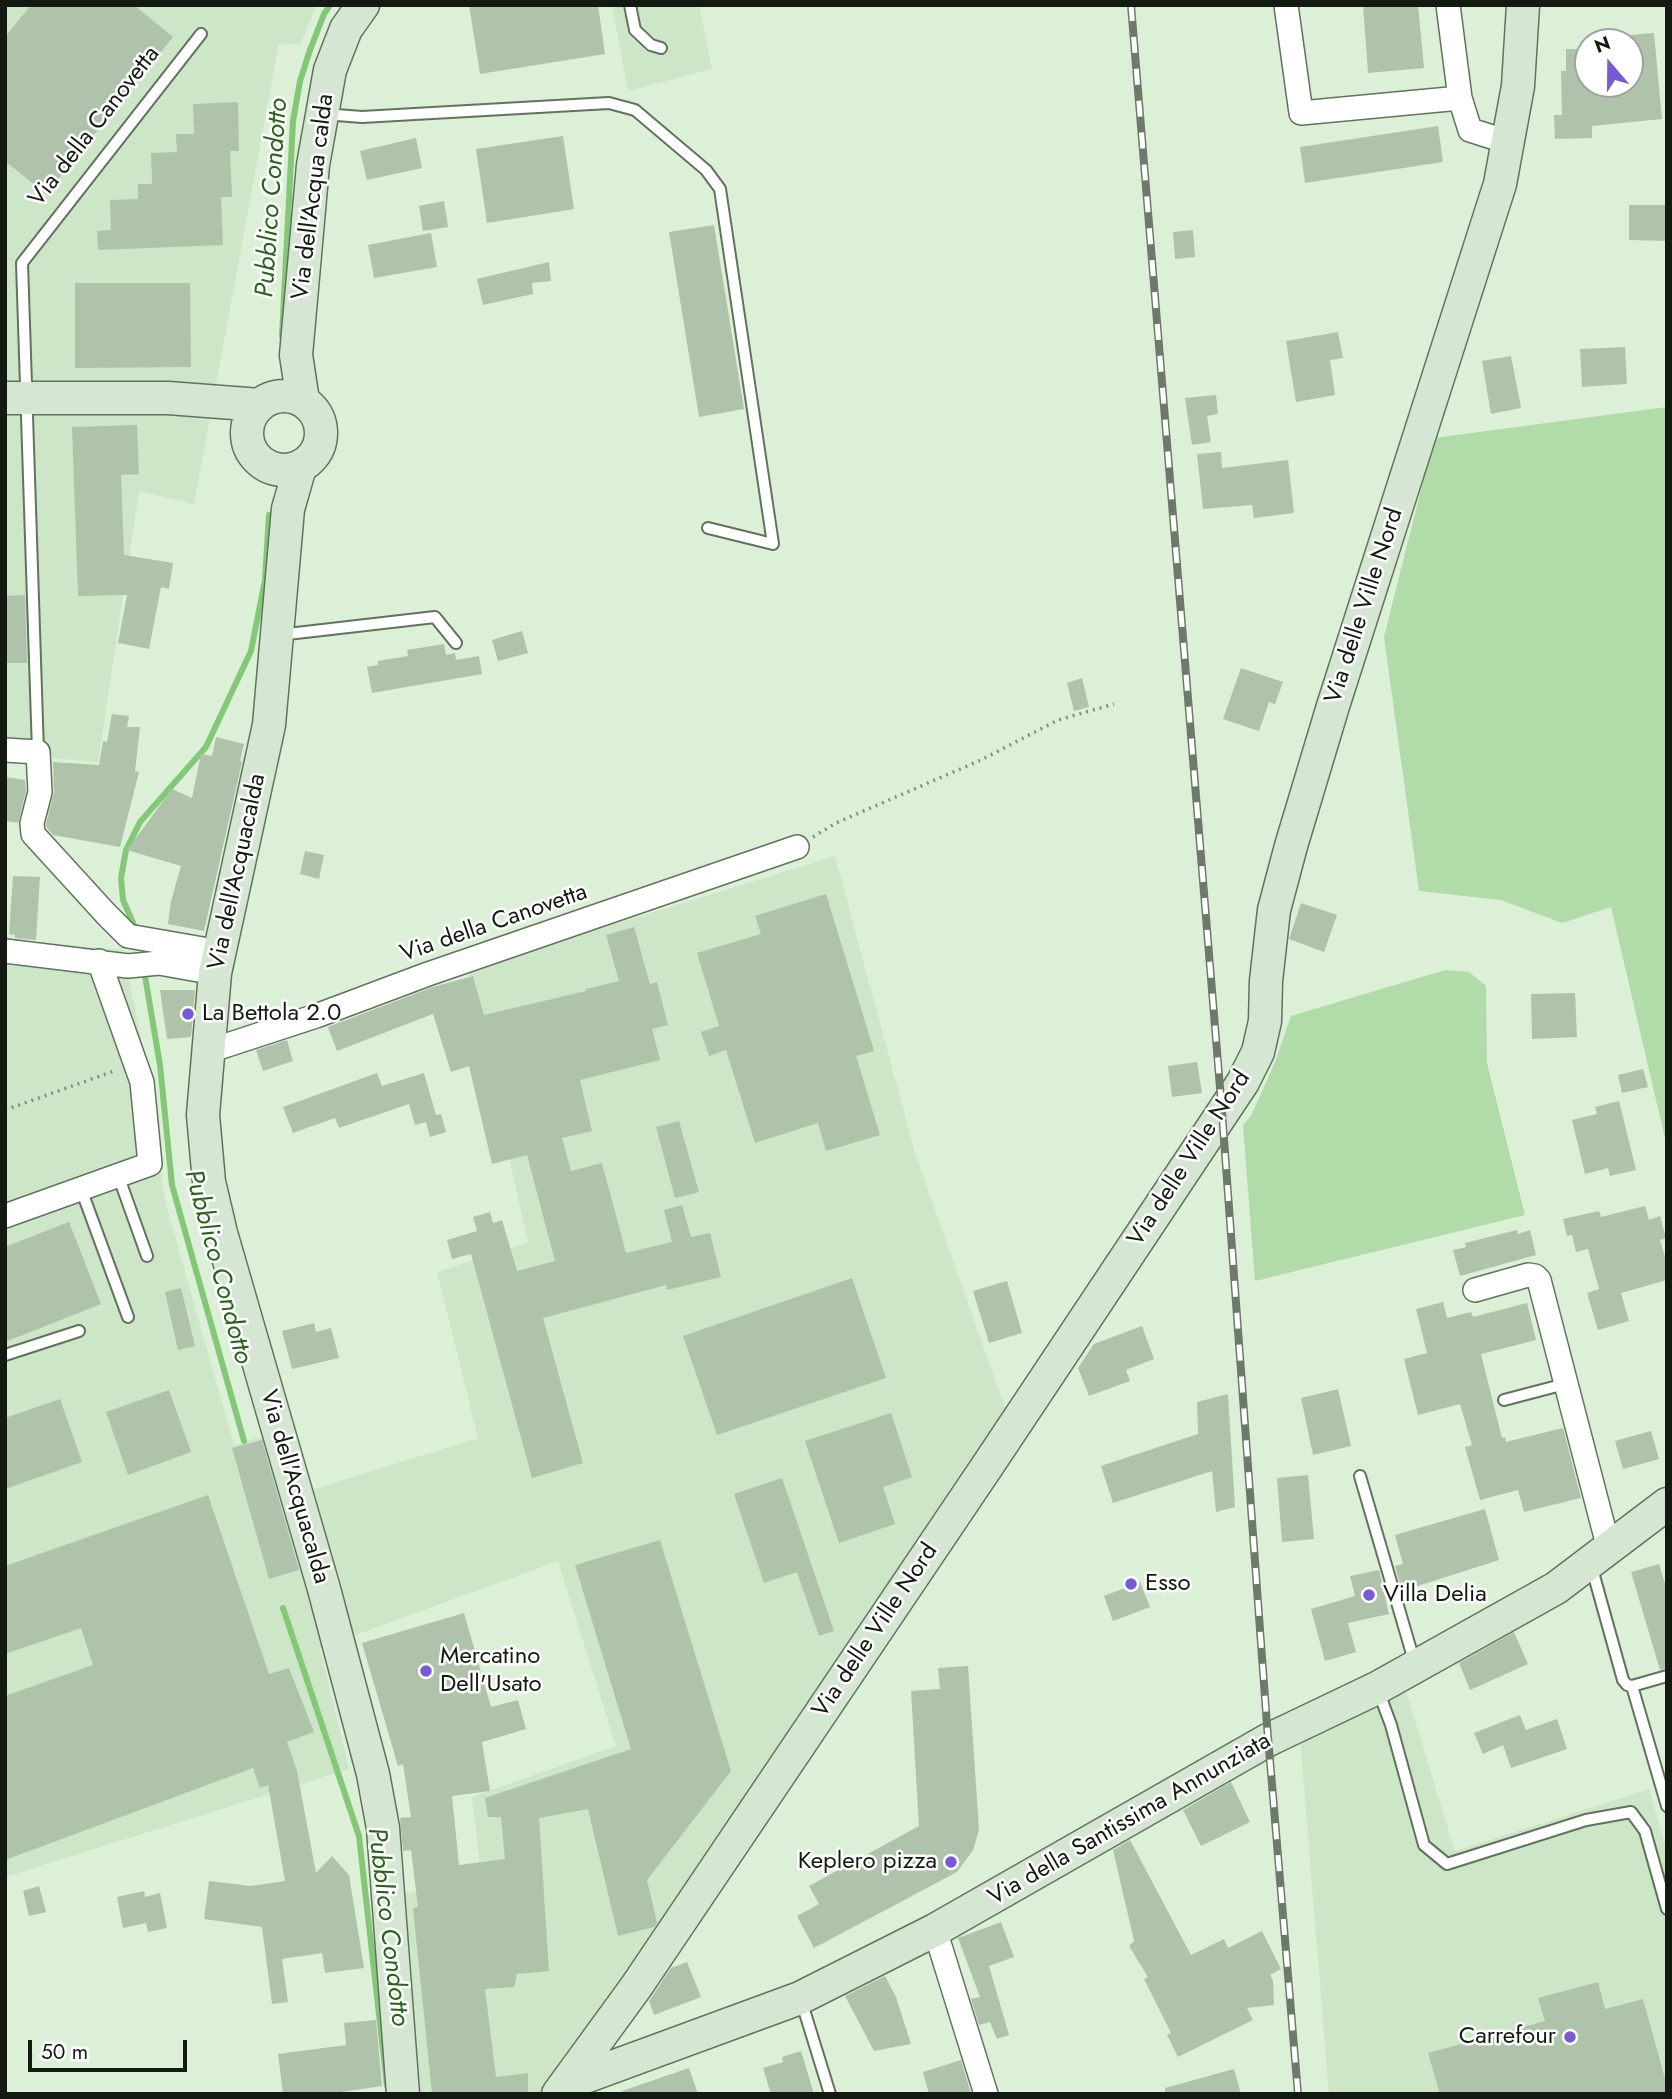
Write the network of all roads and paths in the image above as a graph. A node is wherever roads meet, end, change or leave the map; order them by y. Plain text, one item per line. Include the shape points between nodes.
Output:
1 (363, 5) edge
2 (630, 5) edge
3 (1286, 5) edge
4 (1448, 5) edge
5 (1523, 5) edge
6 (201, 34) dead end
7 (661, 48) dead end
8 (1460, 98) junction
9 (321, 114) junction
10 (1508, 142) junction
11 (296, 355) junction
12 (17, 397) edge
13 (303, 401) junction
14 (209, 402) junction
15 (264, 402) junction
16 (247, 435) junction
17 (265, 466) junction
18 (300, 467) junction
19 (288, 509) junction
20 (708, 528) dead end
21 (277, 635) junction
22 (456, 643) dead end
23 (1114, 704) dead end
24 (5, 750) edge
25 (38, 752) junction
26 (797, 847) joint
27 (5, 951) edge
28 (99, 961) junction
29 (217, 963) junction
30 (209, 1051) junction
31 (135, 1064) junction
32 (5, 1110) edge
33 (118, 1175) junction
34 (80, 1189) junction
35 (5, 1216) edge
36 (147, 1256) dead end
37 (1553, 1276) dead end
38 (1475, 1290) dead end
39 (128, 1317) dead end
40 (79, 1331) dead end
41 (5, 1355) edge
42 (1565, 1384) junction
43 (1504, 1400) dead end
44 (1360, 1476) dead end
45 (1667, 1504) edge
46 (1607, 1550) junction
47 (1416, 1667) junction
48 (1667, 1676) edge
49 (1632, 1686) junction
50 (1377, 1688) junction
51 (1667, 1806) edge
52 (1667, 1909) edge
53 (935, 1930) junction
54 (800, 1997) junction
55 (562, 2089) edge
56 (403, 2094) edge
57 (830, 2094) edge
58 (986, 2094) edge

1 - 9 street, Via dell'Acqua calda via 346,29
2 - 7 lane via 635,30
3 - 8 street via 1301,113
4 - 8 street
5 - 10 street, Via delle Ville Nord via 1518,86
6 - 12 lane, Via della Canovetta via 22,263
8 - 10 street via 1470,130
9 - 11 street, Via dell'Acqua calda
9 - 20 lane via 373,117 609,103 635,110 706,170 720,189 773,544
10 - 55 street, Via delle Ville Nord via 1500,184 1291,846 1275,910 1258,1052 1243,1082 988,1465 636,1987
11 - 13 street, Via dell'Acqua calda
11 - 15 street, Via dell'Acqua calda
12 - 14 street
12 - 25 lane, Via della Canovetta
13 - 15 street via 279,396
13 - 18 street via 316,412 322,431 317,452
14 - 15 street
14 - 16 street
15 - 16 street via 253,413
16 - 17 street via 252,452
17 - 18 street via 288,471
17 - 19 street
18 - 19 street, Via dell'Acquacalda
19 - 21 street, Via dell'Acquacalda
21 - 22 lane via 435,617
21 - 29 street, Via dell'Acquacalda via 269,725
23 - 26 path via 1058,720 981,760 836,823
24 - 25 street
25 - 29 street, Via della Canovetta via 40,792 33,834 106,914 138,937
26 - 30 street, Via della Canovetta
27 - 28 street
28 - 29 street via 128,966
28 - 31 street
29 - 30 street, Via dell'Acquacalda
30 - 56 street, Via dell'Acquacalda via 203,1115 209,1182 373,1774 383,1828
31 - 32 path
31 - 33 street via 142,1082 150,1164
33 - 34 street
33 - 36 lane
34 - 35 street
34 - 39 lane
37 - 46 street
38 - 42 street via 1528,1275 1539,1280
40 - 41 lane
42 - 43 lane
42 - 46 street
44 - 47 lane
45 - 46 street, Via della Santissima Annunziata
46 - 47 street, Via della Santissima Annunziata via 1556,1588
46 - 49 lane via 1623,1680
47 - 50 street, Via della Santissima Annunziata
48 - 49 lane
49 - 51 lane
50 - 52 lane via 1424,1845 1447,1864 1586,1820 1631,1812 1645,1831
50 - 53 street, Via della Santissima Annunziata via 1268,1740
53 - 54 street, Via della Santissima Annunziata
53 - 58 street
54 - 55 street, Via della Santissima Annunziata
54 - 57 lane

